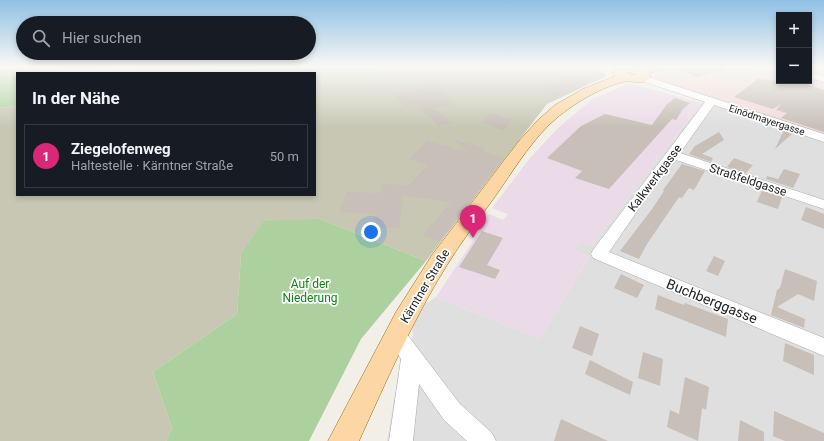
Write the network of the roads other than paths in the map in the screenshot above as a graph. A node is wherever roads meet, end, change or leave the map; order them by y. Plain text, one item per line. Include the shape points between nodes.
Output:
1 (597, 87) edge
2 (667, 87) edge
3 (712, 102) junction
4 (824, 138) edge
5 (673, 155) junction
6 (824, 205) edge
7 (600, 254) joint
8 (404, 346) junction
9 (824, 347) edge
10 (343, 441) edge
11 (401, 441) edge
12 (484, 441) edge

1 - 8 main road, Kärntner Straße via 577,96 543,123 506,169 439,260
2 - 3 street, Einödmayergasse
3 - 4 street, Einödmayergasse
3 - 5 street, Kalkwerkgasse
5 - 6 street, Straßfeldgasse
5 - 7 street, Kalkwerkgasse via 646,188
7 - 9 street, Buchberggasse
8 - 10 main road, Kärntner Straße
8 - 11 street
8 - 12 street via 452,412

